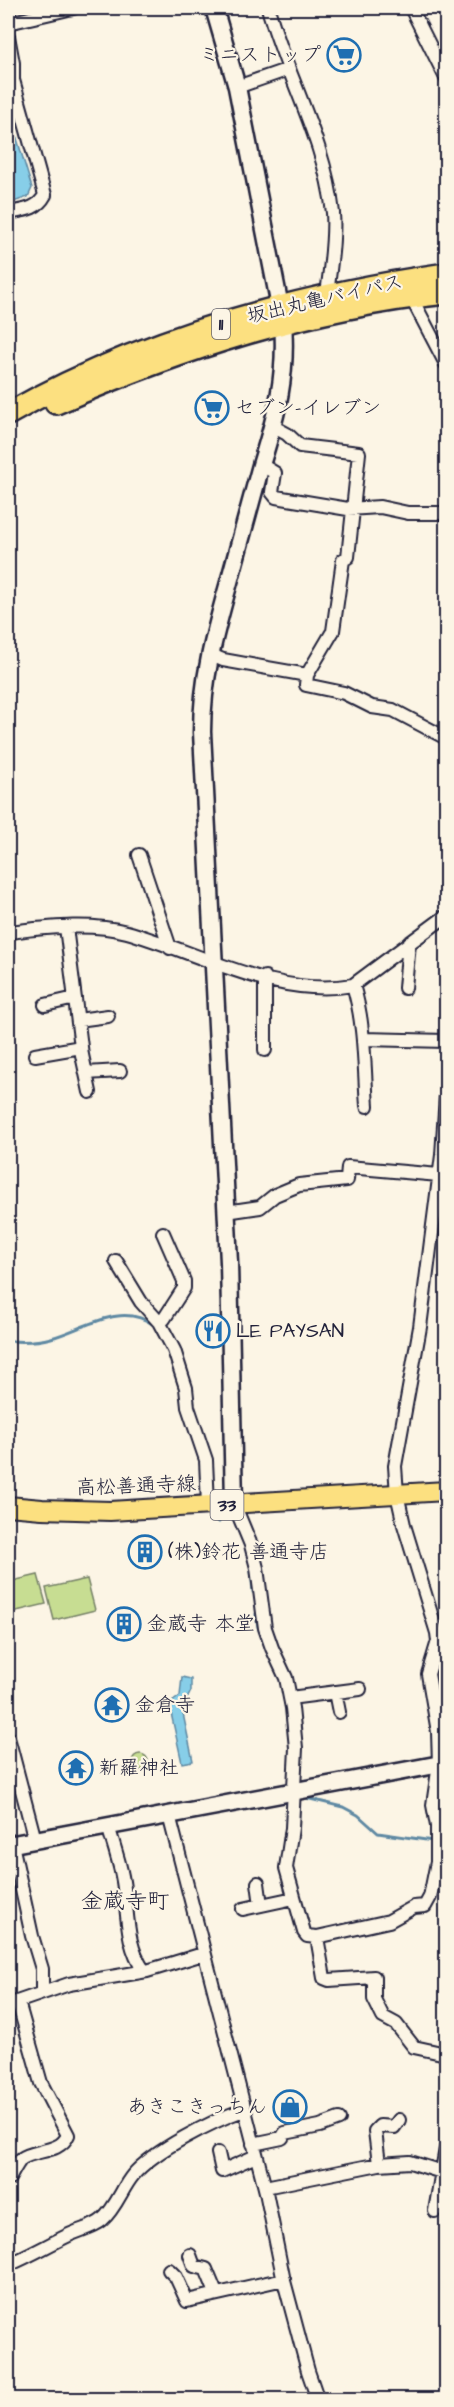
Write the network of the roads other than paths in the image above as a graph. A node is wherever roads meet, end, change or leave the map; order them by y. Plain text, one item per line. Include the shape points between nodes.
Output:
1 (73, 8) edge
2 (214, 8) edge
3 (268, 8) edge
4 (411, 8) edge
5 (8, 23) edge
6 (8, 36) edge
7 (290, 69) junction
8 (447, 78) edge
9 (10, 81) edge
10 (237, 87) junction
11 (8, 213) edge
12 (447, 274) edge
13 (447, 293) edge
14 (327, 295) junction
15 (411, 297) junction
16 (282, 314) junction
17 (447, 364) edge
18 (8, 414) edge
19 (274, 426) junction
20 (8, 428) edge
21 (262, 465) junction
22 (353, 508) junction
23 (447, 513) edge
24 (209, 654) junction
25 (307, 675) junction
26 (447, 738) edge
27 (140, 855) dead end
28 (447, 916) edge
29 (66, 927) junction
30 (8, 932) edge
31 (409, 943) junction
32 (170, 948) junction
33 (213, 964) junction
34 (265, 977) junction
35 (353, 986) junction
36 (405, 988) dead end
37 (75, 998) junction
38 (45, 1005) dead end
39 (108, 1016) dead end
40 (78, 1020) junction
41 (364, 1039) junction
42 (447, 1041) edge
43 (81, 1047) junction
44 (265, 1050) dead end
45 (35, 1055) dead end
46 (120, 1071) dead end
47 (86, 1073) junction
48 (90, 1092) dead end
49 (447, 1095) edge
50 (368, 1106) dead end
51 (439, 1175) junction
52 (226, 1212) junction
53 (163, 1233) dead end
54 (116, 1261) dead end
55 (159, 1322) junction
56 (447, 1491) edge
57 (397, 1494) junction
58 (234, 1504) junction
59 (208, 1505) junction
60 (8, 1506) edge
61 (360, 1689) dead end
62 (335, 1692) junction
63 (290, 1698) junction
64 (339, 1712) dead end
65 (8, 1737) edge
66 (443, 1763) edge
67 (293, 1791) junction
68 (169, 1815) junction
69 (108, 1826) junction
70 (35, 1840) junction
71 (10, 1844) edge
72 (258, 1883) dead end
73 (294, 1899) junction
74 (261, 1905) junction
75 (243, 1910) dead end
76 (317, 1937) junction
77 (203, 1954) junction
78 (144, 1971) junction
79 (42, 1994) junction
80 (13, 2003) edge
81 (447, 2054) edge
82 (243, 2110) junction
83 (339, 2119) dead end
84 (399, 2120) dead end
85 (447, 2148) edge
86 (254, 2150) junction
87 (218, 2153) dead end
88 (379, 2164) junction
89 (442, 2172) junction
90 (8, 2180) edge
91 (264, 2187) junction
92 (435, 2211) dead end
93 (190, 2255) dead end
94 (8, 2265) edge
95 (169, 2270) dead end
96 (284, 2279) junction
97 (216, 2293) junction
98 (318, 2400) edge

1 - 5 street
2 - 10 street
3 - 7 street
4 - 8 street
6 - 9 street via 13,63
7 - 10 street
7 - 14 street via 327,173 333,215
9 - 11 street via 45,195 35,207
10 - 16 street
12 - 14 highway, 坂出丸亀バイパス / 11
13 - 15 highway, 坂出丸亀バイパス / 11
14 - 16 highway, 坂出丸亀バイパス / 11
15 - 16 highway, 坂出丸亀バイパス / 11
15 - 17 street
16 - 18 highway, 坂出丸亀バイパス / 11 via 149,348 92,371
16 - 19 street via 283,382
16 - 20 highway, 坂出丸亀バイパス / 11 via 53,405
19 - 21 street
19 - 22 street via 300,446 360,453
21 - 22 street via 275,472 272,492 276,497
21 - 24 street
22 - 23 street
22 - 25 street via 333,631
24 - 25 street
24 - 33 street via 202,732
25 - 26 street via 306,685 393,710
27 - 32 street
28 - 31 street
29 - 30 street
29 - 32 street via 105,928
29 - 37 street
31 - 35 street
31 - 36 street
32 - 33 street
33 - 34 street
33 - 52 street
34 - 35 street via 316,988
34 - 44 street
35 - 41 street
37 - 38 street
37 - 40 street
39 - 40 street
40 - 43 street
41 - 42 street
41 - 50 street
43 - 45 street
43 - 47 street
46 - 47 street
47 - 48 street
49 - 51 street
51 - 52 street via 348,1167 347,1180 299,1185 275,1195 260,1207
51 - 57 street via 420,1327 395,1466
52 - 58 street
53 - 55 street via 184,1288
54 - 55 street via 141,1302
55 - 59 street via 180,1366 188,1407 206,1460
56 - 57 main road, 高松善通寺線 / 33
57 - 58 main road, 高松善通寺線 / 33
57 - 66 street via 437,1633 428,1674
58 - 59 main road, 高松善通寺線 / 33
58 - 63 street via 251,1545 265,1628
59 - 60 main road, 高松善通寺線 / 33 via 110,1511
61 - 62 street
62 - 63 street
62 - 64 street
63 - 67 street via 296,1748
65 - 70 street
66 - 67 street
66 - 76 street via 433,1805 437,1862 425,1906 414,1907 389,1921
67 - 68 street
67 - 73 street via 286,1868
68 - 69 street
68 - 77 street
69 - 70 street
69 - 78 street via 122,1876 134,1957
70 - 71 street
71 - 79 street via 42,1969
72 - 74 street
73 - 74 street
73 - 76 street via 304,1932
74 - 75 street
76 - 81 street via 324,1978 374,1977 374,1999 383,2017 396,2024 414,2047
77 - 78 street
77 - 82 street
78 - 79 street via 69,1984
79 - 80 street
80 - 90 street via 41,2083 68,2135 48,2151 21,2159
82 - 86 street
82 - 94 street via 191,2134 134,2174 102,2220
83 - 86 street via 285,2133
84 - 88 street via 394,2127 380,2126 375,2131
85 - 89 street
86 - 87 street via 222,2171
86 - 91 street
88 - 89 street via 410,2162
88 - 91 street
89 - 92 street
91 - 96 street
93 - 97 street via 194,2266 206,2269
95 - 97 street via 187,2301
96 - 97 street
96 - 98 street

